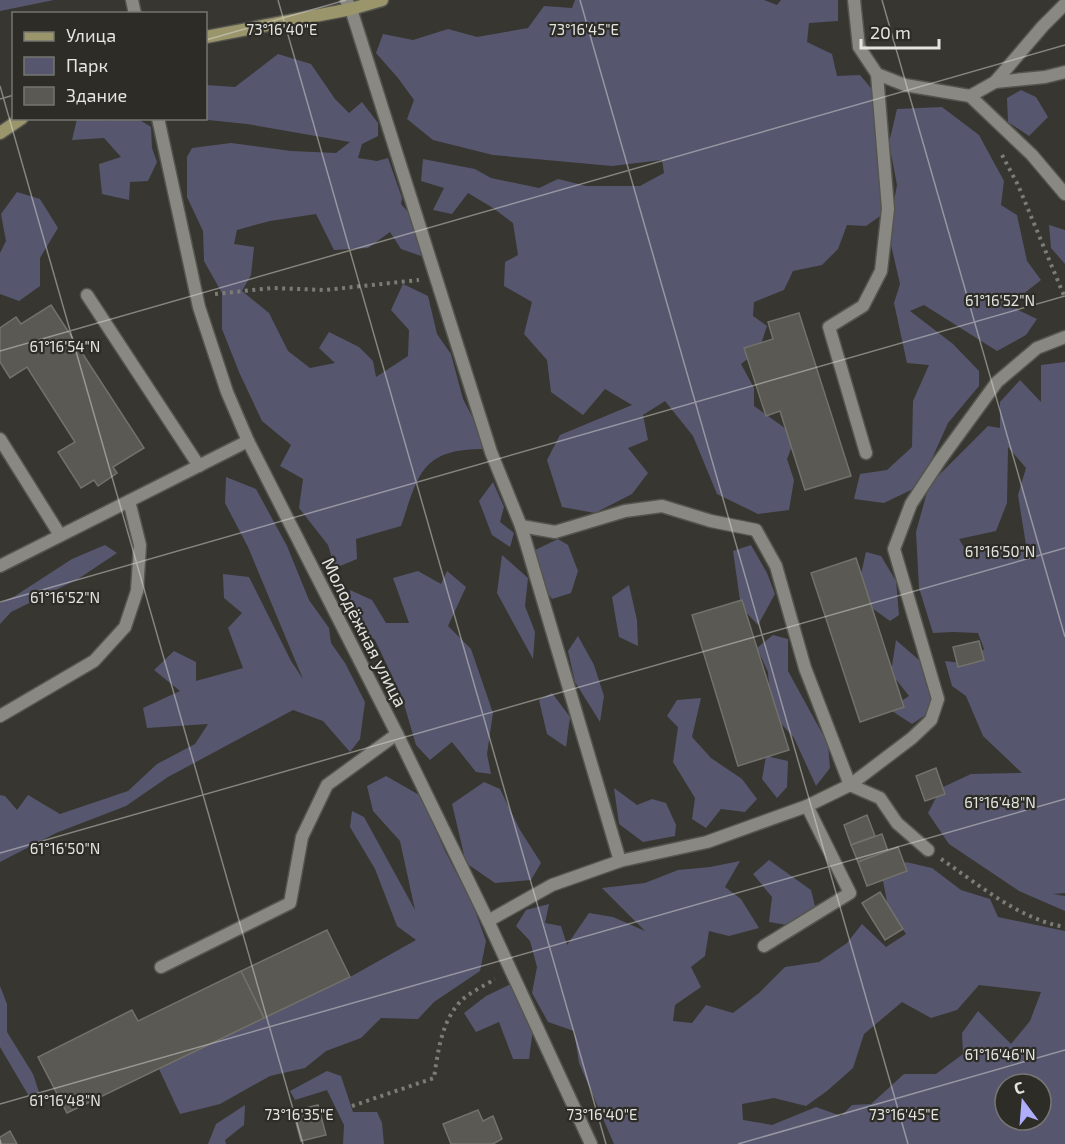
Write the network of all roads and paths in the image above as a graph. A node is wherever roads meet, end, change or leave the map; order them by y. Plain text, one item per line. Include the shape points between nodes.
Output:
1 (382, 0) edge
2 (854, 0) edge
3 (351, 3) edge
4 (1065, 4) edge
5 (207, 37) edge
6 (1065, 72) edge
7 (877, 74) junction
8 (994, 82) junction
9 (970, 96) junction
10 (19, 120) edge
11 (158, 120) edge
12 (0, 133) edge
13 (997, 145) dead end
14 (1065, 194) edge
15 (437, 279) junction
16 (87, 295) dead end
17 (196, 296) junction
18 (1065, 298) edge
19 (1065, 337) edge
20 (0, 440) edge
21 (248, 441) junction
22 (866, 453) dead end
23 (199, 466) junction
24 (129, 501) junction
25 (521, 526) junction
26 (60, 536) junction
27 (0, 566) edge
28 (0, 716) edge
29 (397, 734) junction
30 (850, 785) junction
31 (807, 806) junction
32 (928, 850) joint
33 (620, 861) junction
34 (488, 921) junction
35 (1065, 927) edge
36 (765, 946) dead end
37 (161, 967) dead end
38 (510, 969) junction
39 (352, 1106) dead end
40 (591, 1144) edge

1 - 3 street
2 - 7 street via 859,47
3 - 5 street
3 - 15 street
4 - 8 street
6 - 8 street
7 - 9 street via 905,85
7 - 22 street via 888,208 881,271 863,306 829,327
8 - 9 street
9 - 14 street via 1032,155
10 - 12 street
11 - 17 street, Молодёжная улица
13 - 18 path
15 - 17 path via 325,290 272,288
15 - 25 street via 491,452
16 - 23 street
17 - 21 street, Молодёжная улица via 227,392
19 - 30 street via 1037,348 997,382 910,504 894,549 938,699 931,720
20 - 26 street
21 - 23 street
21 - 29 street, Молодёжная улица
23 - 24 street
24 - 26 street
24 - 28 street via 140,545 137,591 125,627 94,661
25 - 30 street via 555,532 626,511 662,506 711,522 756,530 776,566 805,668
25 - 33 street
26 - 27 street
29 - 34 street, Молодёжная улица
29 - 37 street via 327,785 302,837 290,903
30 - 31 street
30 - 32 street via 880,798 897,823
31 - 33 street via 707,842
31 - 36 street via 850,893
32 - 35 path via 1013,908
33 - 34 street via 552,885
34 - 38 street, Молодёжная улица
38 - 39 path via 460,1001 447,1021 434,1078
38 - 40 street, Молодёжная улица

